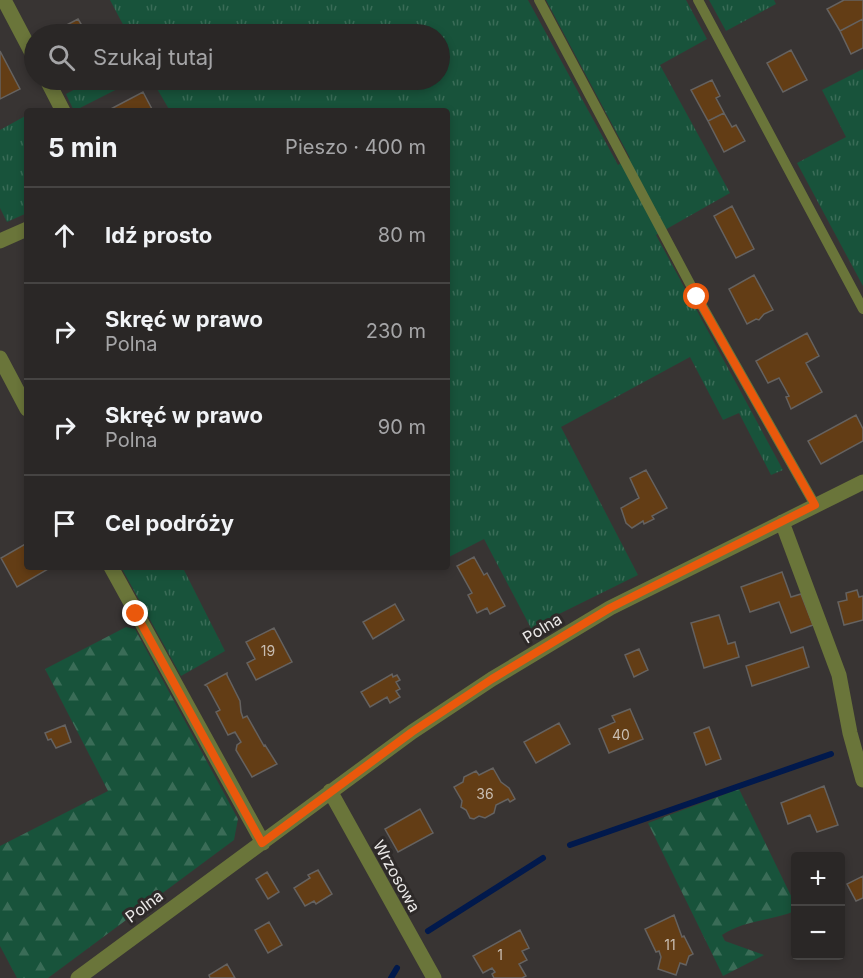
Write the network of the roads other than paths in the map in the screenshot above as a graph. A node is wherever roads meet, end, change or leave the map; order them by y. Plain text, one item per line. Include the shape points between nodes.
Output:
1 (4, 0) edge
2 (538, 0) edge
3 (698, 0) edge
4 (24, 38) edge
5 (52, 90) edge
6 (61, 108) edge
7 (24, 230) edge
8 (0, 241) edge
9 (863, 309) edge
10 (0, 358) edge
11 (24, 403) edge
12 (863, 482) edge
13 (815, 505) junction
14 (782, 522) junction
15 (113, 570) edge
16 (863, 780) edge
17 (330, 791) junction
18 (262, 843) junction
19 (78, 978) edge
20 (434, 978) edge

1 - 4 street
2 - 13 lane via 697,297
3 - 9 lane
5 - 6 street
7 - 8 street
10 - 11 street
12 - 13 street, Polna
13 - 14 street, Polna
14 - 16 street via 839,675
14 - 17 street, Polna via 610,608 492,679
15 - 18 street
17 - 18 street, Polna
17 - 20 street, Wrzosowa
18 - 19 street, Polna

